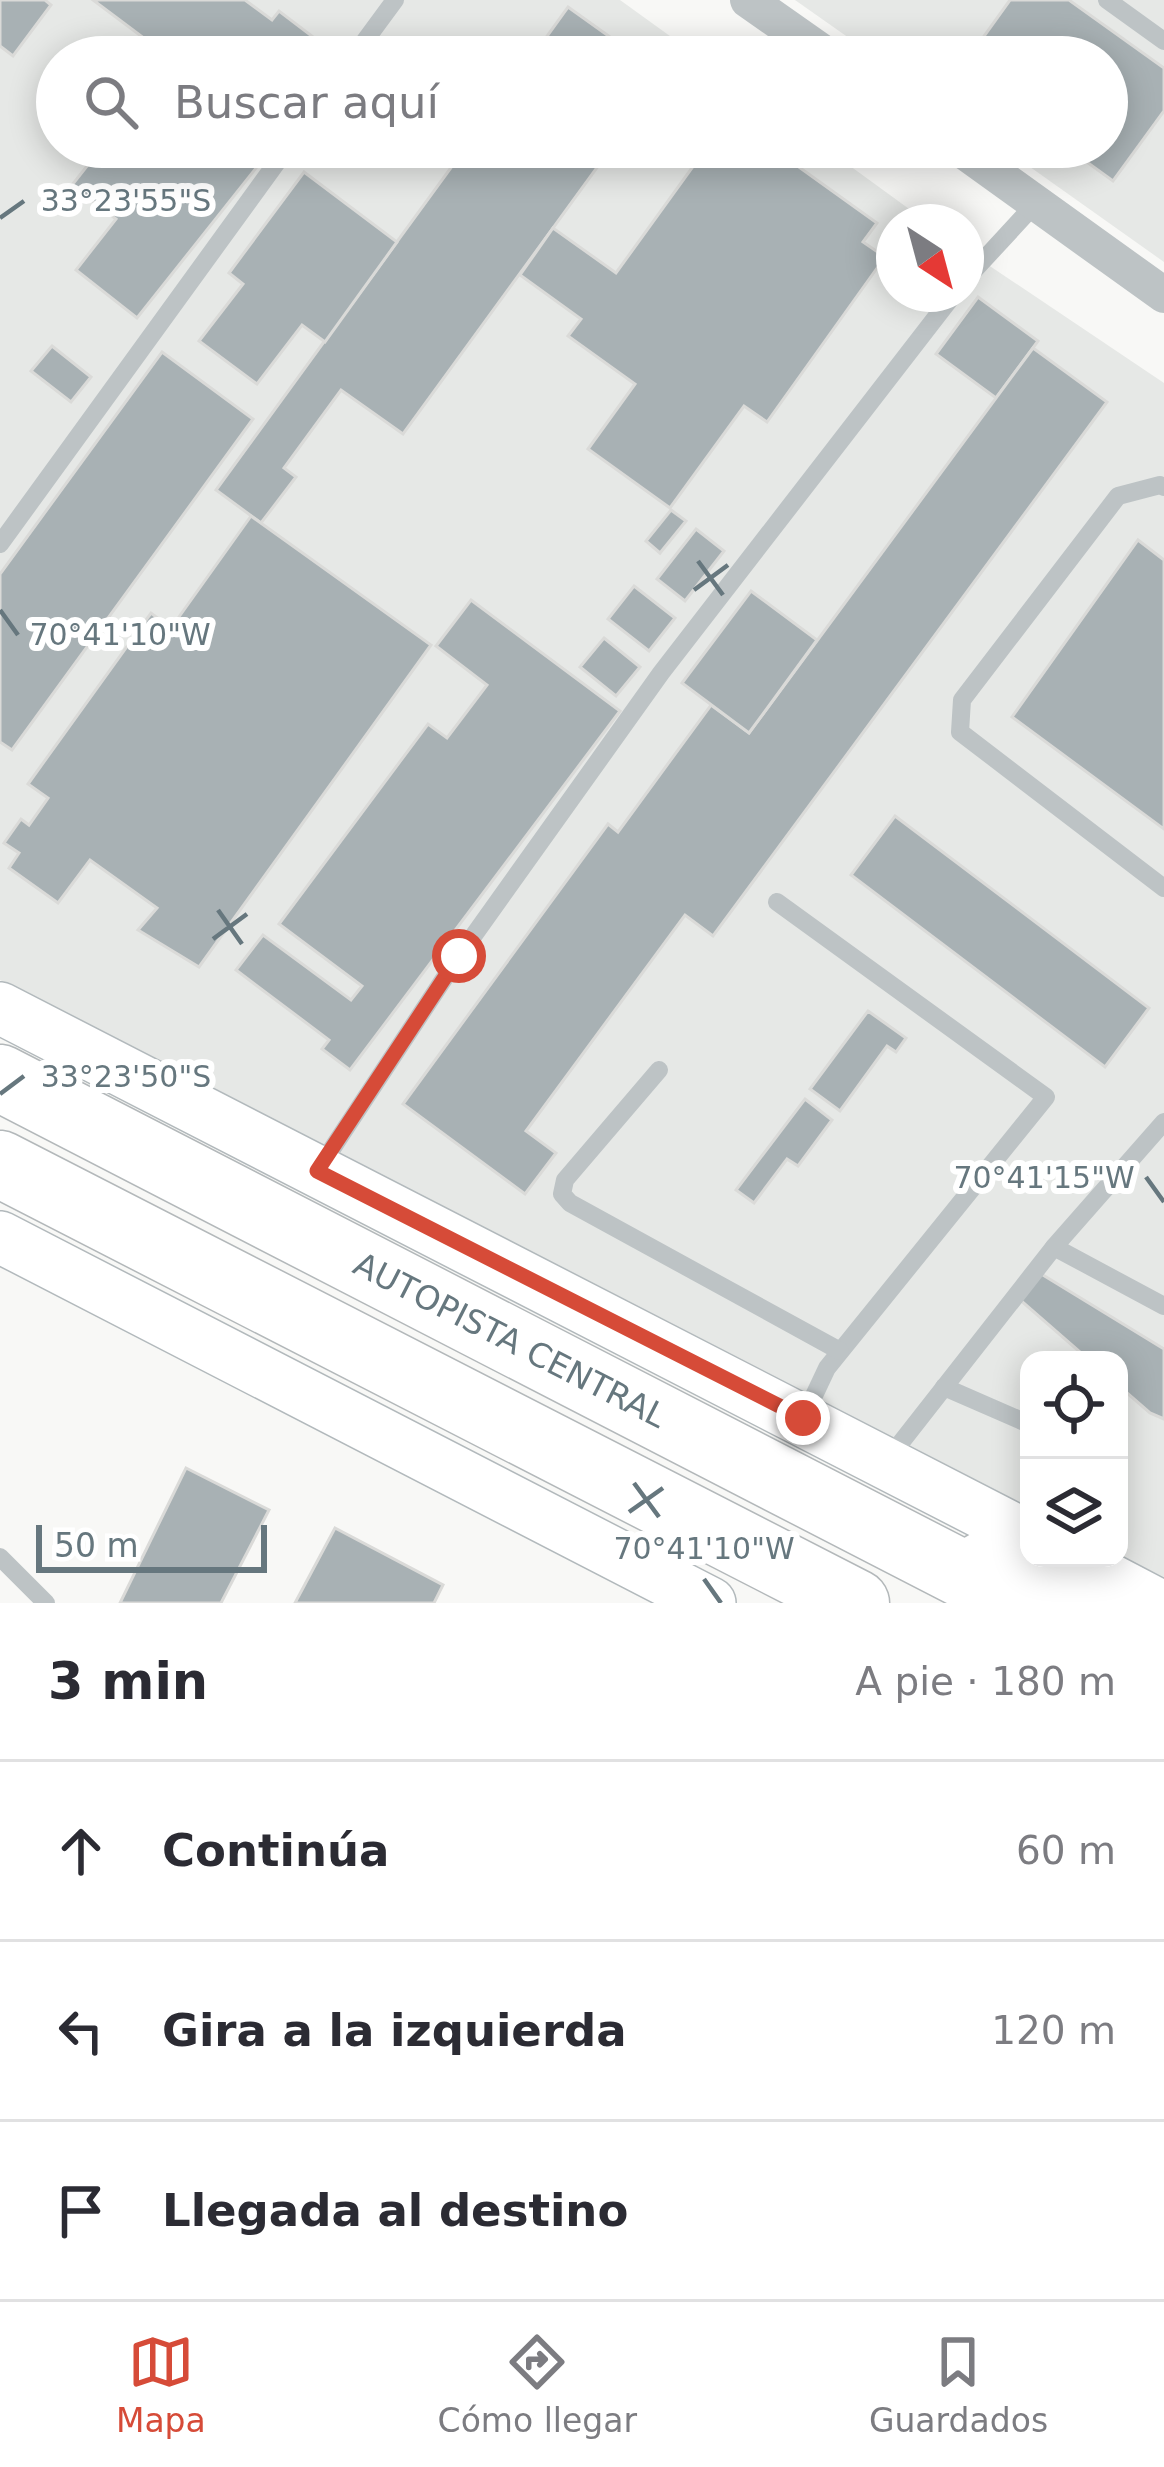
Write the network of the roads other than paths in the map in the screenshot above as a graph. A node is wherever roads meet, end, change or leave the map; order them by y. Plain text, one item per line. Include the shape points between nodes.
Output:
1 (748, 0) edge
2 (1107, 0) edge
3 (386, 3) edge
4 (366, 36) edge
5 (799, 36) edge
6 (1164, 41) edge
7 (273, 168) edge
8 (988, 168) edge
9 (1037, 202) junction
10 (984, 259) edge
11 (1164, 295) edge
12 (940, 312) edge
13 (1164, 488) edge
14 (0, 544) edge
15 (1164, 889) edge
16 (777, 902) dead end
17 (0, 1008) edge
18 (659, 1070) dead end
19 (0, 1078) edge
20 (1164, 1122) edge
21 (0, 1164) edge
22 (317, 1171) junction
23 (0, 1237) edge
24 (1054, 1247) junction
25 (1164, 1306) edge
26 (840, 1351) junction
27 (944, 1387) junction
28 (803, 1418) junction
29 (1020, 1420) edge
30 (885, 1462) junction
31 (872, 1526) junction
32 (1020, 1533) edge
33 (0, 1557) edge
34 (1086, 1567) edge
35 (844, 1598) edge
36 (46, 1603) edge
37 (710, 1603) edge
38 (1019, 1603) edge
39 (1084, 1603) edge
40 (1155, 1603) edge

1 - 5 street
2 - 6 lane
3 - 4 lane
7 - 14 lane
8 - 9 street
9 - 10 lane
9 - 11 street
12 - 22 lane via 661,673
13 - 15 lane via 1118,496 962,700 960,732
16 - 26 lane via 1046,1096
17 - 22 main road
18 - 26 lane via 565,1180 562,1194
19 - 31 highway, AUTOPISTA CENTRAL
20 - 24 lane
21 - 35 highway
22 - 28 main road
23 - 37 main road
24 - 25 lane
24 - 27 lane
26 - 28 lane
27 - 29 lane
27 - 30 lane
28 - 30 main road
30 - 32 main road
31 - 38 highway, AUTOPISTA CENTRAL
31 - 39 highway
33 - 36 lane
34 - 40 main road

